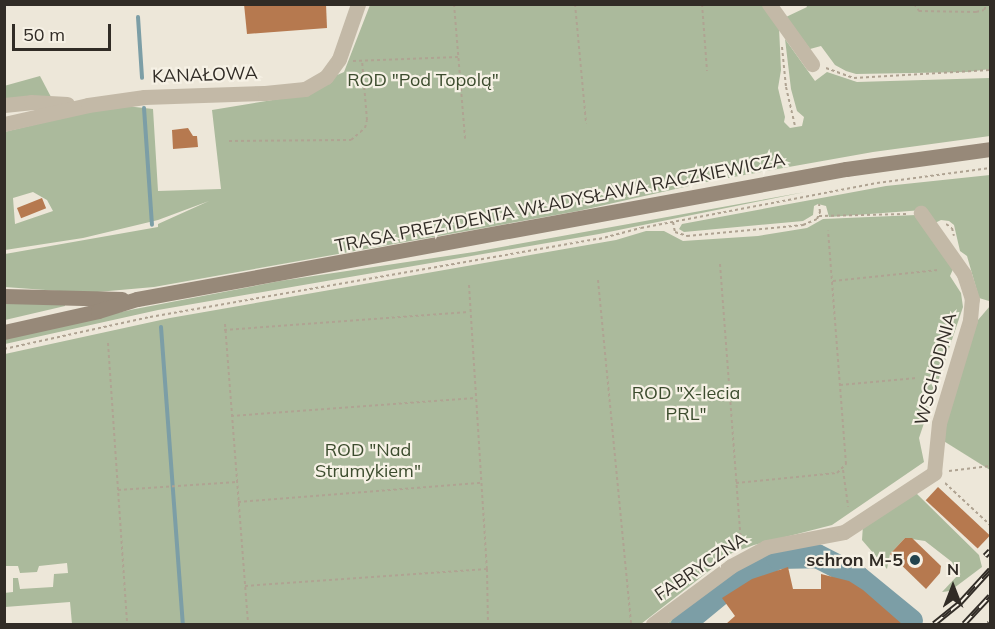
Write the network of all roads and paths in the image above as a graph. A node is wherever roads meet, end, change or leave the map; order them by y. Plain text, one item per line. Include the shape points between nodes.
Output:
1 (358, 4) edge
2 (454, 4) edge
3 (575, 4) edge
4 (702, 4) edge
5 (769, 4) edge
6 (914, 4) edge
7 (987, 4) edge
8 (780, 20) junction
9 (459, 57) junction
10 (339, 60) junction
11 (362, 61) junction
12 (812, 64) joint
13 (990, 70) edge
14 (706, 71) dead end
15 (4, 105) edge
16 (88, 105) junction
17 (586, 123) dead end
18 (4, 124) edge
19 (795, 125) dead end
20 (465, 140) dead end
21 (230, 141) dead end
22 (990, 149) edge
23 (990, 168) edge
24 (819, 204) dead end
25 (921, 213) joint
26 (819, 216) junction
27 (673, 222) junction
28 (828, 231) dead end
29 (720, 264) dead end
30 (938, 270) dead end
31 (598, 280) dead end
32 (832, 281) junction
33 (469, 285) dead end
34 (4, 296) edge
35 (137, 299) junction
36 (468, 312) junction
37 (225, 324) dead end
38 (224, 330) junction
39 (4, 332) edge
40 (108, 343) dead end
41 (4, 349) edge
42 (917, 378) dead end
43 (840, 385) junction
44 (475, 398) junction
45 (231, 416) junction
46 (990, 466) edge
47 (843, 470) junction
48 (934, 473) junction
49 (237, 482) junction
50 (481, 483) junction
51 (736, 483) junction
52 (118, 490) junction
53 (238, 502) junction
54 (848, 507) dead end
55 (990, 525) edge
56 (742, 560) junction
57 (487, 569) junction
58 (245, 586) junction
59 (127, 624) edge
60 (248, 624) edge
61 (488, 624) edge
62 (631, 624) edge
63 (653, 624) edge

1 - 10 street, KANAŁOWA
2 - 9 path
3 - 17 path
4 - 14 path
5 - 8 street
6 - 7 path via 919,11 976,12 984,10
8 - 12 street
8 - 19 path via 786,87
9 - 11 path
9 - 20 path
10 - 11 path
10 - 16 street, KANAŁOWA via 326,76 305,89 144,97
11 - 21 path via 367,120 365,128 351,140
12 - 13 path via 854,78
15 - 16 street
16 - 18 street, KANAŁOWA
22 - 35 main road, TRASA PREZYDENTA WŁADYSŁAWA RACZKIEWICZA via 874,164
23 - 27 path via 877,183
24 - 26 path
25 - 26 path
25 - 48 street, WSCHODNIA via 964,274 972,299 970,320 939,423
26 - 27 path via 803,225 687,236 675,232
27 - 41 path via 599,239 150,317
28 - 32 path
29 - 51 path
30 - 32 path
31 - 62 path
32 - 43 path
33 - 36 path
34 - 35 main road, TRASA PREZYDENTA WŁADYSŁAWA RACZKIEWICZA
35 - 39 main road, TRASA PREZYDENTA WŁADYSŁAWA RACZKIEWICZA
36 - 38 path
36 - 44 path
37 - 38 path
38 - 45 path
40 - 52 path
42 - 43 path
43 - 47 path via 847,457
44 - 45 path
44 - 50 path
45 - 49 path
46 - 48 path
47 - 51 path
47 - 54 path
48 - 55 path
48 - 56 street, FABRYCZNA via 844,532 766,547
49 - 52 path
49 - 53 path
50 - 53 path
50 - 57 path
51 - 56 path
52 - 59 path
53 - 58 path
56 - 63 street, FABRYCZNA
57 - 58 path
57 - 61 path
58 - 60 path

